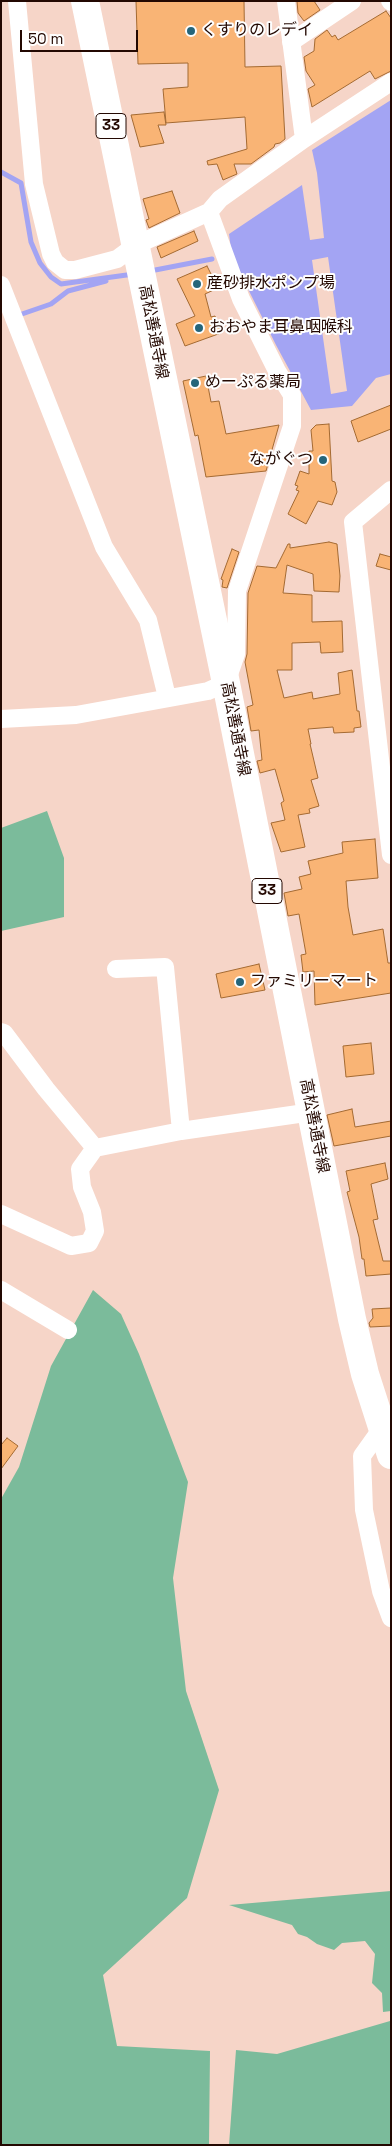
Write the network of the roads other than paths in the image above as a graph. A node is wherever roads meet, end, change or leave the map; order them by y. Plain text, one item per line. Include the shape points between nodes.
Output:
1 (17, 1) edge
2 (85, 1) edge
3 (286, 1) edge
4 (352, 1) edge
5 (291, 42) junction
6 (391, 82) edge
7 (304, 139) junction
8 (209, 212) junction
9 (137, 248) junction
10 (1, 285) edge
11 (391, 490) edge
12 (226, 683) junction
13 (167, 697) junction
14 (1, 719) edge
15 (391, 855) edge
16 (116, 969) dead end
17 (1, 1032) edge
18 (312, 1112) junction
19 (181, 1131) junction
20 (94, 1148) junction
21 (1, 1214) edge
22 (1, 1290) edge
23 (68, 1330) dead end
24 (382, 1428) junction
25 (391, 1455) edge
26 (391, 1618) edge

1 - 9 street via 34,184 51,254 65,270 75,270 118,260
2 - 9 main road, 高松善通寺線 / 33
3 - 5 street
4 - 5 street
5 - 7 street
6 - 7 street
7 - 8 street via 220,199
8 - 9 street
8 - 12 street via 241,299 292,395 292,426 236,591 236,654
9 - 12 main road, 高松善通寺線 / 33
10 - 13 street via 104,547 148,620
11 - 15 street via 353,522
12 - 13 street via 208,691
12 - 18 main road, 高松善通寺線 / 33
13 - 14 street via 76,716
16 - 19 street via 165,967
17 - 20 street
18 - 19 street
18 - 24 main road, 高松善通寺線 / 33 via 352,1319
19 - 20 street
20 - 21 street via 80,1169 95,1231 89,1243 71,1246
22 - 23 street
24 - 25 main road, 高松善通寺線 / 33
24 - 26 street via 362,1456 364,1510

